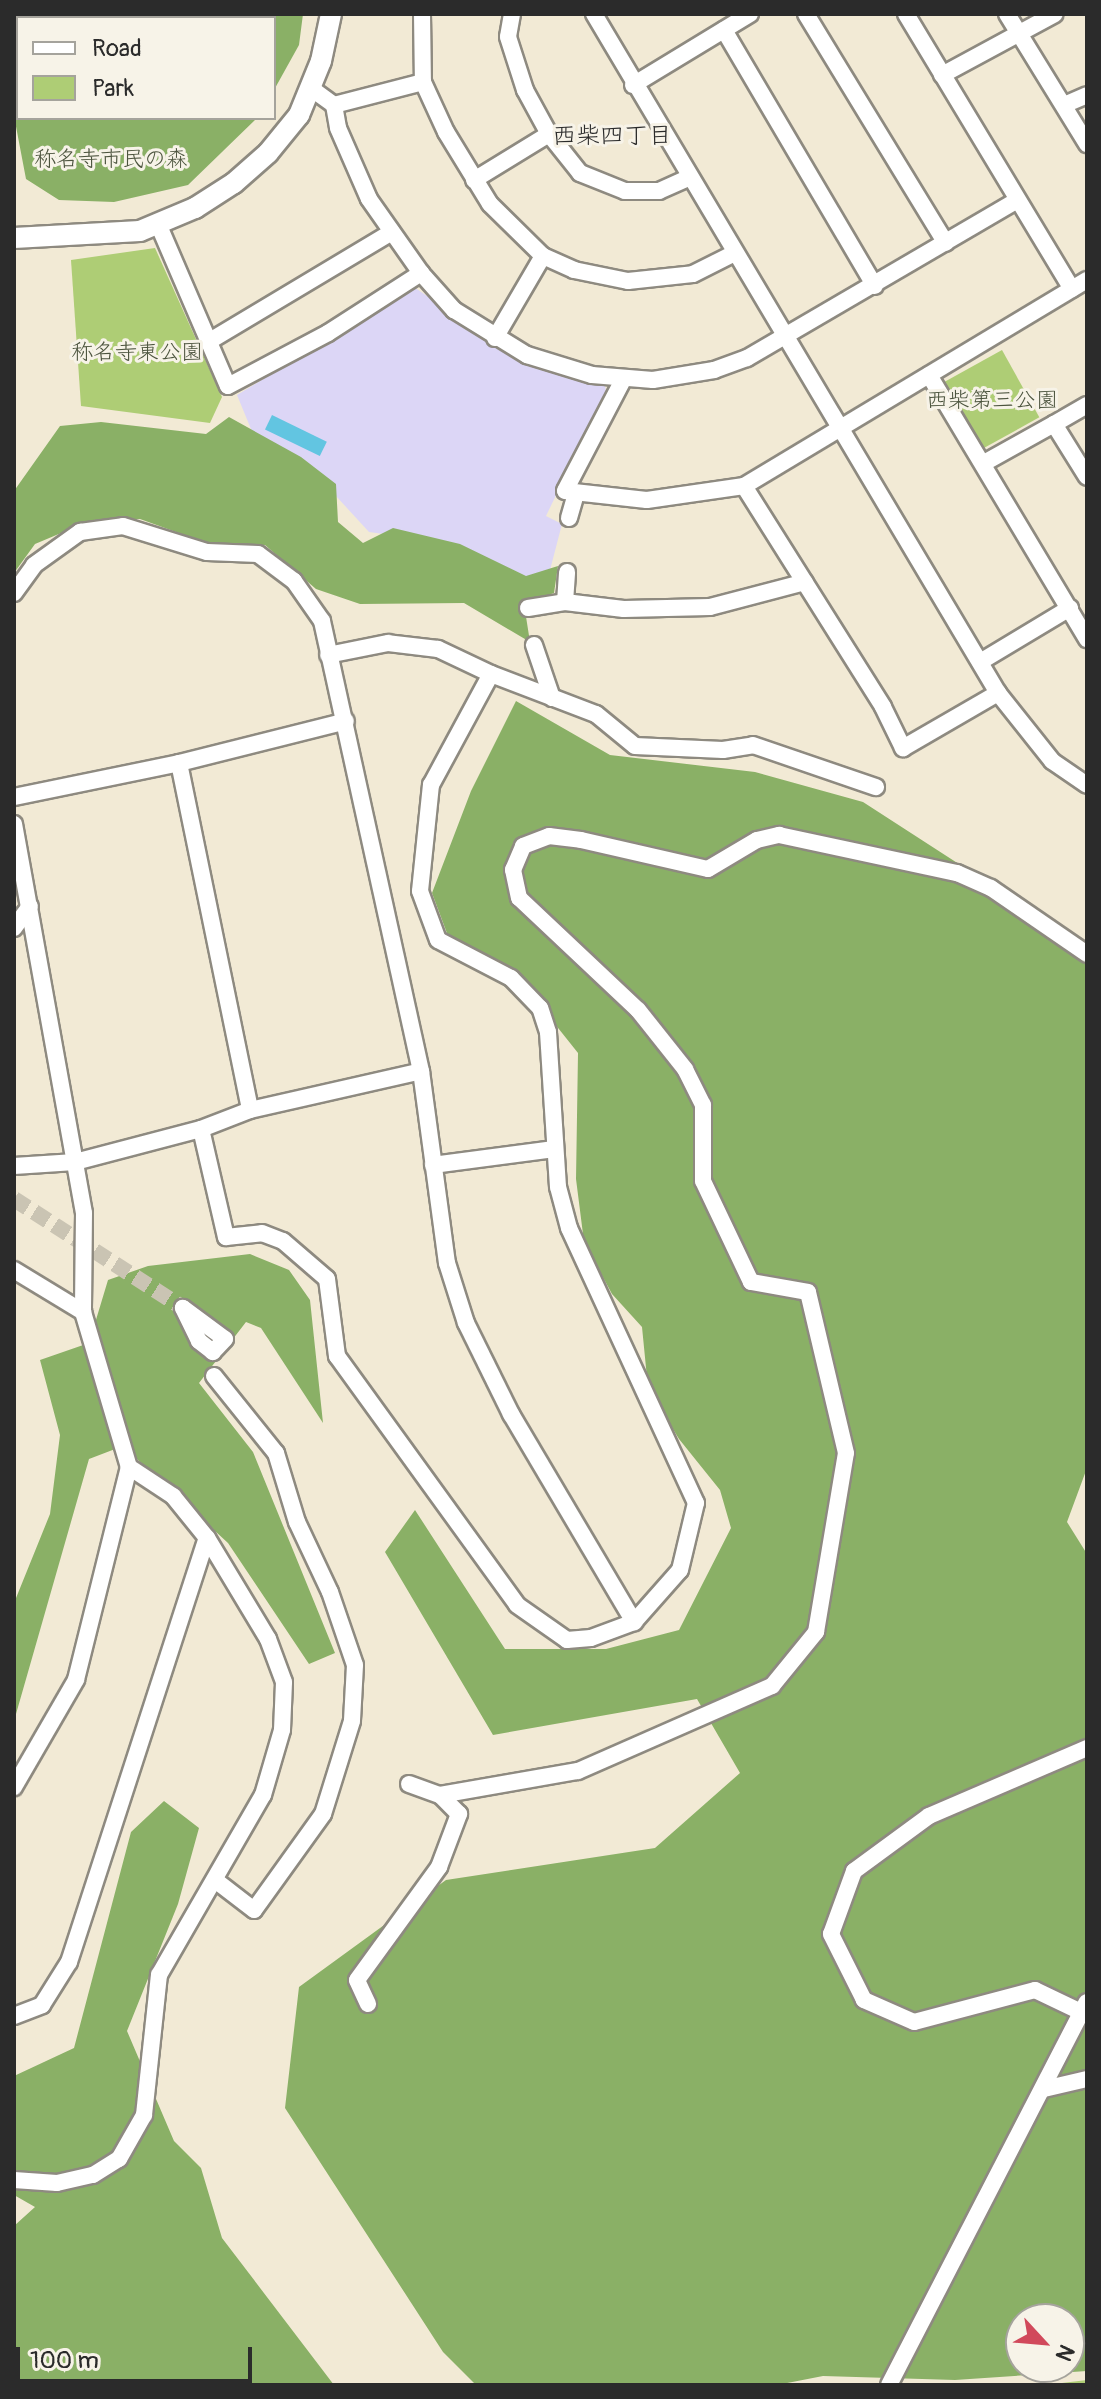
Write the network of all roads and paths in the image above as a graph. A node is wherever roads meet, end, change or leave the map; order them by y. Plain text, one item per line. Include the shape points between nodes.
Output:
1 (331, 14) edge
2 (422, 14) edge
3 (512, 14) edge
4 (594, 14) edge
5 (750, 14) edge
6 (806, 14) edge
7 (906, 14) edge
8 (1007, 14) edge
9 (1055, 14) edge
10 (724, 30) junction
11 (1017, 31) junction
12 (942, 75) junction
13 (423, 82) junction
14 (633, 85) junction
15 (312, 89) junction
16 (1087, 95) edge
17 (334, 105) junction
18 (1064, 105) junction
19 (549, 134) junction
20 (1087, 144) edge
21 (690, 177) junction
22 (474, 180) junction
23 (1017, 200) junction
24 (159, 226) junction
25 (392, 232) junction
26 (14, 238) edge
27 (946, 243) junction
28 (735, 253) junction
29 (543, 256) junction
30 (421, 273) junction
31 (1087, 280) edge
32 (875, 286) junction
33 (1072, 289) junction
34 (495, 338) junction
35 (787, 339) junction
36 (208, 342) junction
37 (929, 375) junction
38 (624, 378) junction
39 (1087, 405) edge
40 (1054, 424) junction
41 (842, 431) junction
42 (984, 463) junction
43 (1087, 477) edge
44 (744, 486) junction
45 (576, 493) junction
46 (569, 518) dead end
47 (567, 572) dead end
48 (805, 582) junction
49 (14, 593) edge
50 (565, 602) junction
51 (528, 608) dead end
52 (1070, 608) junction
53 (1087, 639) edge
54 (534, 645) dead end
55 (328, 655) junction
56 (980, 662) junction
57 (491, 674) junction
58 (998, 693) junction
59 (552, 698) junction
60 (346, 721) junction
61 (179, 763) junction
62 (1087, 785) edge
63 (876, 787) dead end
64 (14, 797) edge
65 (14, 824) edge
66 (30, 906) junction
67 (14, 928) edge
68 (1087, 954) edge
69 (421, 1071) junction
70 (250, 1110) junction
71 (201, 1129) junction
72 (554, 1149) junction
73 (75, 1162) junction
74 (433, 1165) junction
75 (14, 1166) edge
76 (14, 1270) edge
77 (83, 1312) junction
78 (214, 1376) dead end
79 (129, 1467) junction
80 (207, 1538) junction
81 (634, 1622) junction
82 (1087, 1748) edge
83 (409, 1784) dead end
84 (14, 1787) edge
85 (440, 1795) junction
86 (215, 1880) junction
87 (368, 2004) dead end
88 (1084, 2007) edge
89 (14, 2016) edge
90 (1087, 2079) edge
91 (1044, 2089) junction
92 (14, 2180) edge
93 (889, 2385) edge

1 - 15 street
2 - 13 street
3 - 19 street via 508,37 516,70
4 - 14 street
5 - 10 street
6 - 27 street
7 - 12 street
8 - 11 street
9 - 11 street
10 - 14 street
10 - 32 street
11 - 12 street
11 - 18 street
12 - 23 street
13 - 17 street
13 - 22 street
14 - 21 street
15 - 17 street
15 - 24 street via 268,153 234,183
16 - 18 street
17 - 25 street via 338,128 364,186
18 - 20 street
19 - 21 street via 580,173 625,191 659,191
19 - 22 street
21 - 28 street
22 - 29 street via 490,204
23 - 27 street
23 - 33 street
24 - 26 street via 102,237
24 - 36 street
25 - 30 street
25 - 36 street
27 - 32 street
28 - 29 street via 693,274 628,281 574,270
28 - 35 street
29 - 34 street
30 - 34 street via 454,310
30 - 36 street via 328,333 228,386
31 - 33 street
32 - 35 street
33 - 37 street
34 - 38 street via 562,368
35 - 38 street via 714,370 653,380
35 - 41 street
37 - 41 street
37 - 42 street
38 - 45 street via 565,491
39 - 40 street
40 - 42 street
40 - 43 street
41 - 44 street
41 - 56 street
42 - 52 street
44 - 45 street via 697,497 647,500
44 - 48 street
45 - 46 street
47 - 50 street
48 - 50 street via 710,607 624,609
48 - 58 street via 903,748
49 - 55 street via 34,565 80,532 123,526 207,552 258,554 294,581 322,621
50 - 51 street
52 - 53 street
52 - 56 street
54 - 59 street
55 - 57 street via 388,643 438,649
55 - 60 street
56 - 58 street
57 - 59 street
57 - 72 street via 431,785 420,891 438,940 511,978 540,1008 548,1032
58 - 62 street via 1052,761
59 - 63 street via 596,714 635,746 723,750 753,745
60 - 61 street
60 - 69 street
61 - 64 street
61 - 70 street
65 - 66 street
66 - 67 street
66 - 73 street
68 - 85 street via 991,888 957,873 779,835 757,840 708,869 549,836 523,846 513,870 519,898 638,1010 685,1069 703,1105 703,1181 751,1282 808,1292 846,1453 816,1632 772,1686 578,1771
69 - 70 street
69 - 74 street
70 - 71 street
71 - 73 street
71 - 81 street via 226,1237 262,1233 283,1241 327,1279 337,1356 517,1605 567,1640 591,1638
72 - 74 street
72 - 81 street via 569,1228 696,1503 680,1570
73 - 75 street
73 - 77 street via 84,1213
74 - 81 street via 447,1263 466,1323 511,1414
76 - 77 street
77 - 79 street
78 - 86 street via 276,1453 297,1522 330,1592 355,1665 352,1721 323,1814 254,1910
79 - 80 street via 173,1496
79 - 84 street via 76,1680
80 - 86 street via 281,1666 285,1698 282,1730 263,1795
80 - 89 street via 69,1962 42,2005
82 - 88 street via 929,1816 891,1843 854,1871 831,1934 864,2000 914,2022 1035,1990
83 - 85 street
85 - 87 street via 459,1814 439,1867 357,1980
86 - 92 street via 159,1975 144,2115 119,2159 93,2175 57,2183
88 - 91 street
90 - 91 street
91 - 93 street

